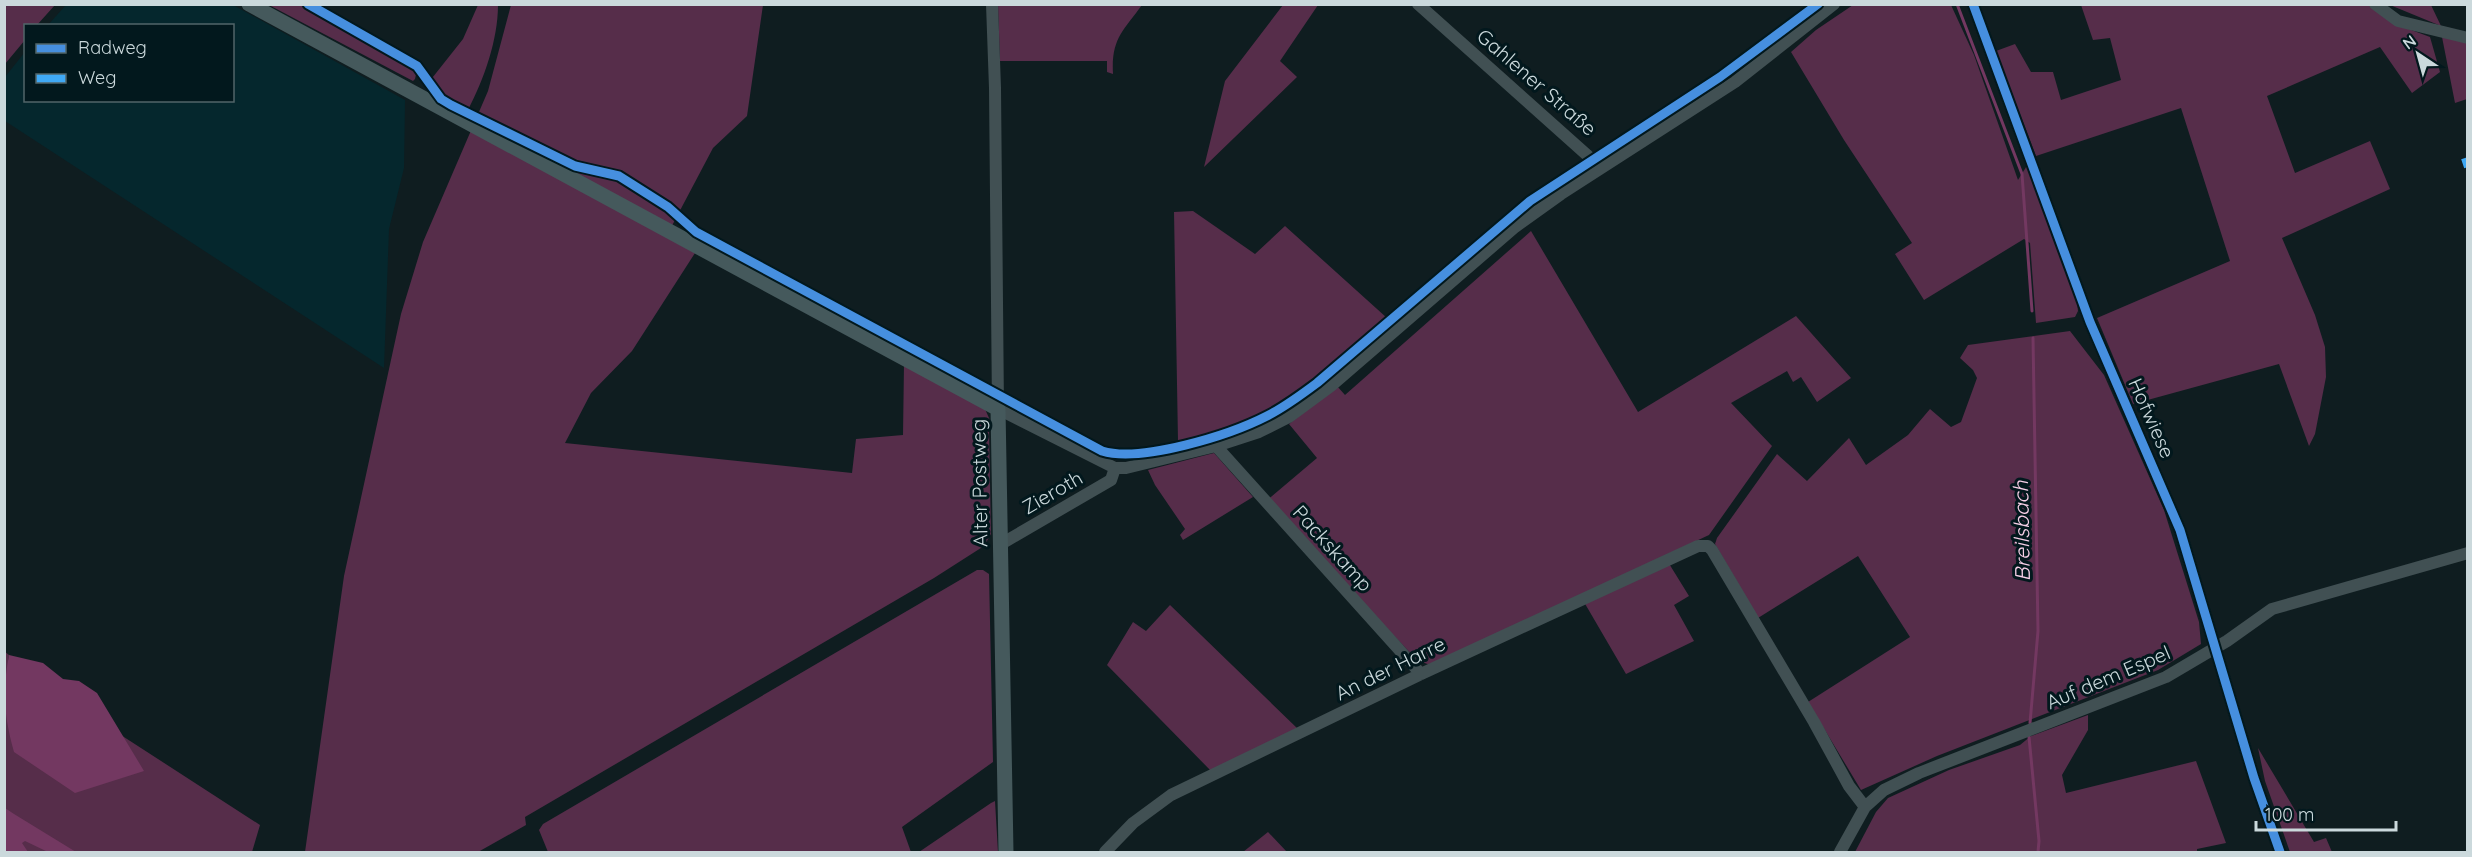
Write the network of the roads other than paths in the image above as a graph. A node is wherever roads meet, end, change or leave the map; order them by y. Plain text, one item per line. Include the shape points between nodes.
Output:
1 (249, 4) edge
2 (992, 4) edge
3 (1418, 4) edge
4 (1834, 4) edge
5 (1973, 4) edge
6 (2375, 4) edge
7 (2468, 38) edge
8 (1599, 169) junction
9 (998, 409) junction
10 (1216, 446) junction
11 (1115, 468) junction
12 (1001, 544) junction
13 (2468, 553) edge
14 (2215, 648) junction
15 (1421, 674) junction
16 (1865, 807) junction
17 (1006, 852) edge
18 (1105, 852) edge
19 (1840, 852) edge
20 (2280, 852) edge

1 - 9 main road
2 - 9 street, Alter Postweg
3 - 8 street, Gahlener Straße
4 - 8 street via 1736,82
5 - 14 street, Hofwiese via 2090,322 2181,530
6 - 7 street via 2398,21
8 - 10 street via 1515,227 1331,386 1289,417
9 - 11 street
9 - 12 main road, Alter Postweg
10 - 11 street
10 - 15 street, Packskamp
11 - 12 street, Zieroth via 1111,480
12 - 17 main road, Alter Postweg
13 - 14 street, Auf dem Espel via 2272,609
14 - 16 street, Auf dem Espel via 2166,677 1919,773 1884,790
14 - 20 street, Hofwiese
15 - 16 street, An der Harre via 1698,546 1708,546
15 - 18 street, An der Harre via 1171,795 1133,823
16 - 19 street, Auf dem Espel

